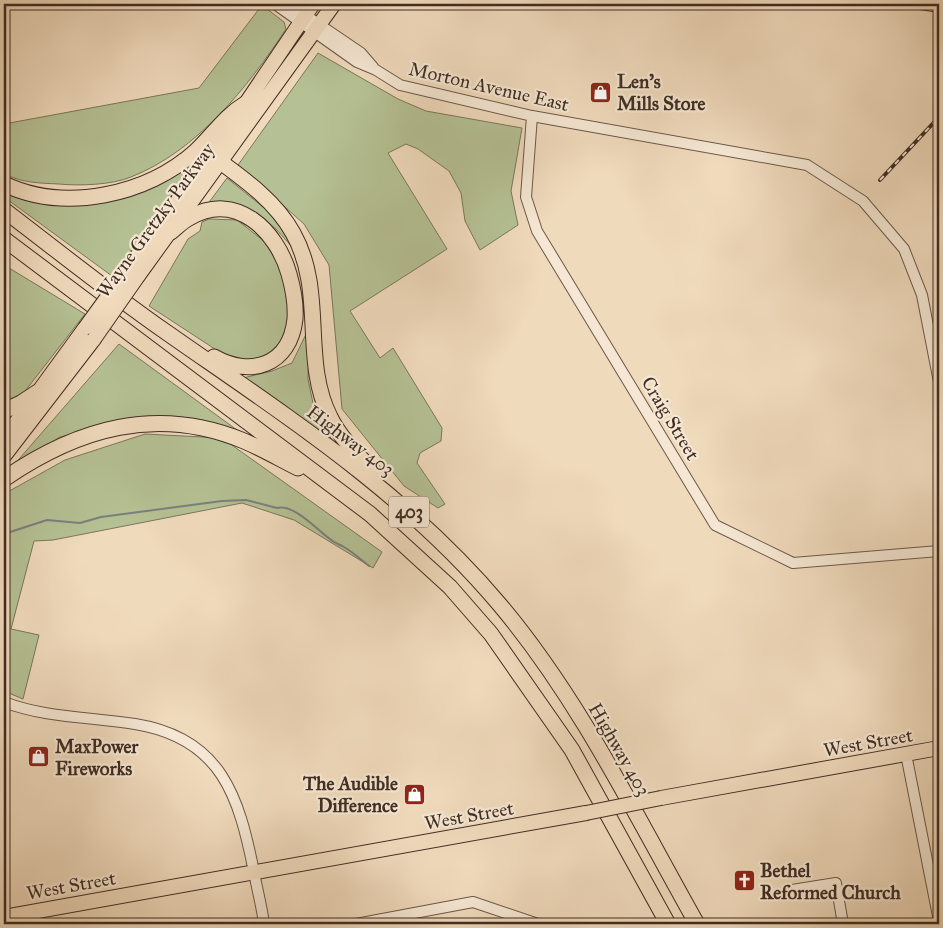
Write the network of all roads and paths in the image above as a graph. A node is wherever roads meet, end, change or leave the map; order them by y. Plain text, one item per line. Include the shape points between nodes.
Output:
1 (275, 4) edge
2 (289, 4) edge
3 (334, 4) edge
4 (307, 13) edge
5 (317, 28) junction
6 (245, 104) junction
7 (532, 116) junction
8 (216, 158) junction
9 (4, 184) edge
10 (4, 210) edge
11 (171, 232) junction
12 (4, 239) edge
13 (4, 252) edge
14 (134, 271) junction
15 (89, 302) junction
16 (157, 326) junction
17 (89, 333) junction
18 (939, 382) edge
19 (36, 393) junction
20 (4, 411) edge
21 (4, 439) edge
22 (4, 456) edge
23 (4, 478) edge
24 (407, 510) junction
25 (370, 514) junction
26 (939, 551) edge
27 (4, 702) edge
28 (939, 748) edge
29 (906, 754) junction
30 (254, 872) junction
31 (792, 890) dead end
32 (4, 916) edge
33 (394, 921) edge
34 (939, 921) edge
35 (264, 924) edge
36 (356, 924) edge
37 (538, 924) edge
38 (668, 924) edge
39 (697, 924) edge
40 (843, 924) edge

1 - 4 street
2 - 4 street
3 - 5 main road, Wayne Gretzky Parkway
4 - 5 street, Morton Avenue East
4 - 6 main road, Wayne Gretzky Parkway
5 - 7 street, Morton Avenue East via 356,62 400,85
5 - 8 main road, Wayne Gretzky Parkway
6 - 8 main road, Wayne Gretzky Parkway
6 - 9 highway via 232,111 182,161 159,176 131,187 65,198 14,189
7 - 18 street, Morton Avenue East via 807,165 863,201 904,250 922,295
7 - 26 street, Craig Street via 526,197 537,231 715,525 793,563
8 - 11 main road, Wayne Gretzky Parkway
8 - 14 main road, Wayne Gretzky Parkway
8 - 24 highway via 274,206 293,233 303,252 308,272 316,374 329,416 337,430 396,493
10 - 16 highway, Highway 403 / 403
11 - 14 main road, Wayne Gretzky Parkway
11 - 16 highway via 189,218 206,211 231,210 251,218 266,230 282,252 293,291 295,319 288,344 271,361 254,368 224,363
12 - 15 highway, 403
13 - 15 highway
14 - 17 main road, Wayne Gretzky Parkway, bridge
15 - 25 highway, 403
16 - 24 highway, Highway 403 / 403 via 340,454
17 - 19 main road, Wayne Gretzky Parkway
17 - 22 main road, Wayne Gretzky Parkway
19 - 20 highway
19 - 21 main road, Wayne Gretzky Parkway
23 - 25 highway via 54,448 90,433 121,426 166,423 210,430 244,442 299,469 353,507
24 - 39 highway, Highway 403 / 403 via 501,606 553,675 596,744
25 - 38 highway, 403 via 450,588 491,634 527,682 572,750
27 - 30 street via 28,710 137,724 163,731 195,749 220,772 231,788 243,820
28 - 29 main road, West Street
29 - 30 main road, West Street, bridge
29 - 34 street
30 - 32 main road, West Street
30 - 35 street
31 - 40 street via 836,883
33 - 36 street
33 - 37 street via 473,902

